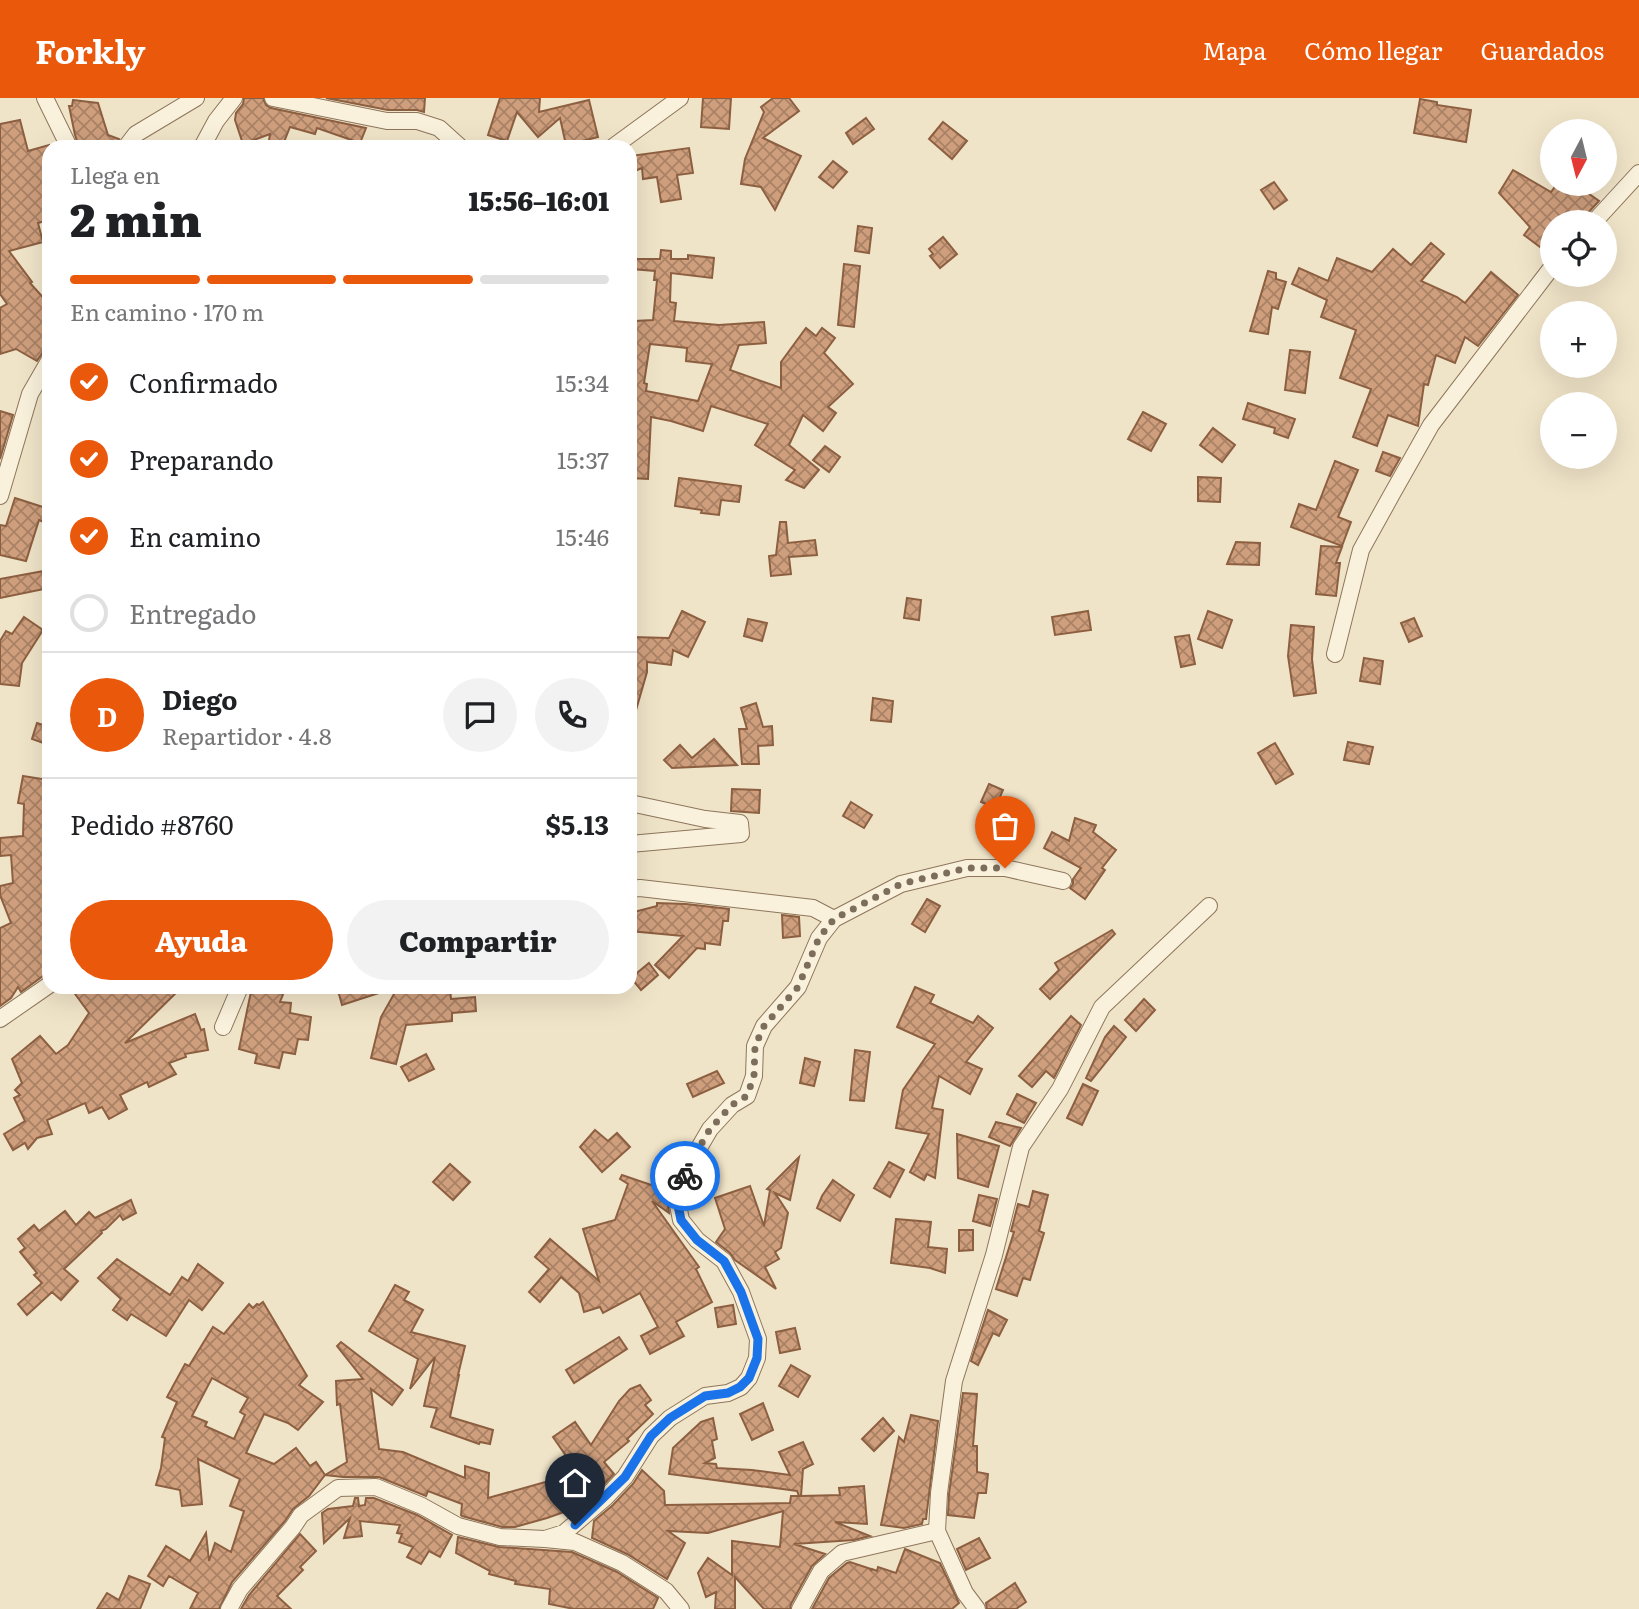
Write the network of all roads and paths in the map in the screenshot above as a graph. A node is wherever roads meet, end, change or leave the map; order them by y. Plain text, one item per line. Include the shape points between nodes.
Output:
1 (45, 98) edge
2 (196, 98) edge
3 (234, 98) edge
4 (273, 98) edge
5 (680, 98) edge
6 (66, 140) edge
7 (131, 140) edge
8 (206, 140) edge
9 (452, 140) edge
10 (624, 140) edge
11 (1639, 173) edge
12 (1605, 210) edge
13 (1540, 283) edge
14 (42, 373) edge
15 (0, 496) edge
16 (1335, 654) dead end
17 (637, 804) edge
18 (637, 843) edge
19 (1063, 881) dead end
20 (637, 888) edge
21 (1209, 906) dead end
22 (834, 919) junction
23 (42, 990) edge
24 (237, 994) edge
25 (0, 1019) edge
26 (223, 1027) dead end
27 (937, 1531) junction
28 (545, 1539) junction
29 (229, 1609) edge
30 (681, 1609) edge
31 (800, 1609) edge
32 (977, 1609) edge

1 - 6 street
2 - 7 street
3 - 8 street
4 - 9 street via 387,121 416,121 439,128
5 - 10 street
11 - 12 street
13 - 16 street via 1431,425 1361,550
14 - 15 street via 30,394
17 - 18 street via 740,823 741,834
19 - 22 street via 1005,868 967,868 901,884
20 - 22 street via 813,908
21 - 27 street via 1102,1007 1060,1089 1021,1147 994,1255 954,1381
22 - 28 street via 819,938 798,987 764,1026 755,1046 754,1076 747,1096 710,1129 689,1165 677,1200 681,1220 724,1261 741,1292 758,1339 749,1378 740,1387 705,1396 670,1418 604,1498 564,1533
23 - 25 street
24 - 26 street
27 - 31 street via 842,1553 821,1571
27 - 32 street
28 - 29 street via 500,1537 458,1526 376,1487 338,1488 301,1515
28 - 30 street via 575,1542 622,1563 666,1591

